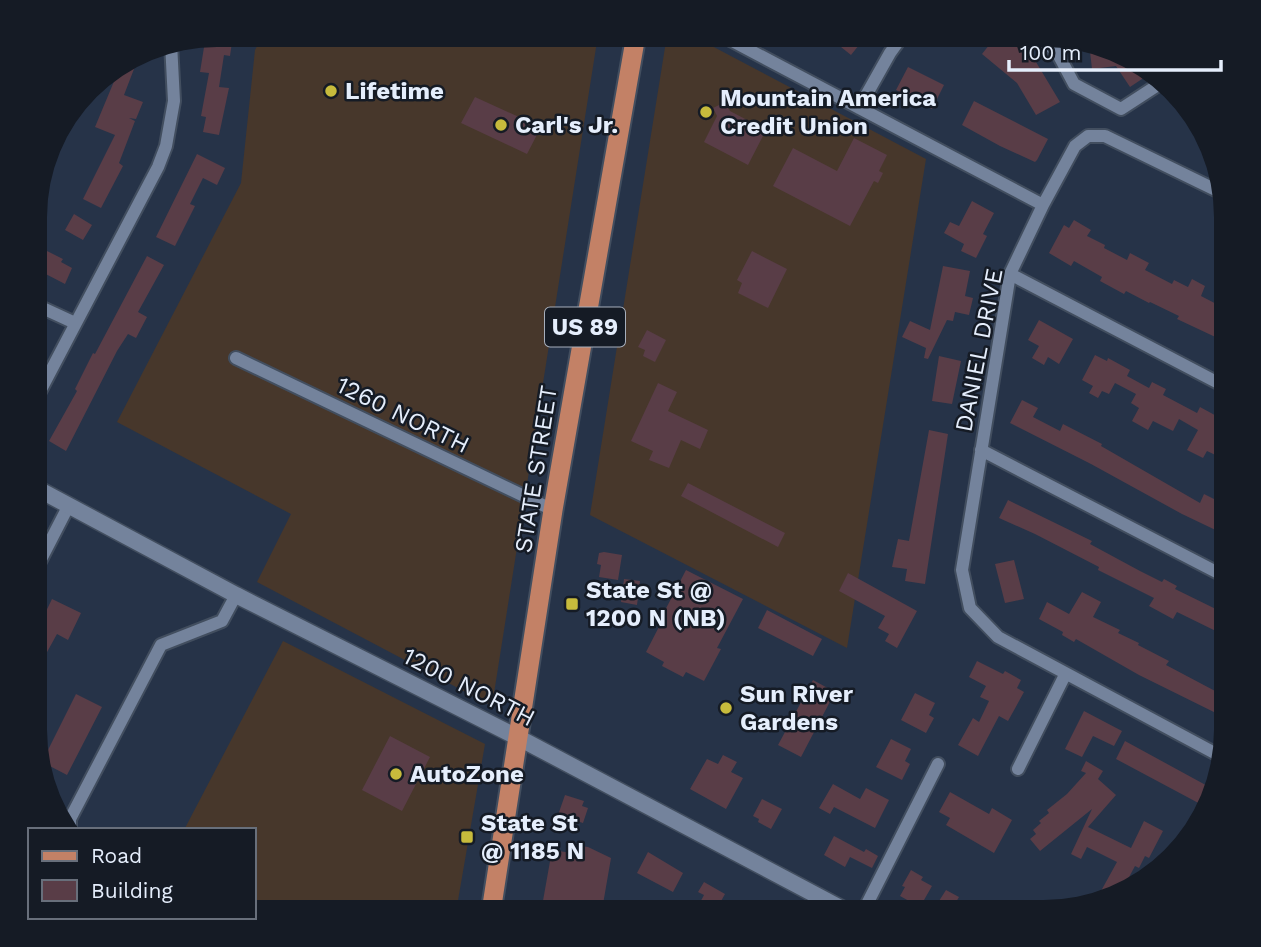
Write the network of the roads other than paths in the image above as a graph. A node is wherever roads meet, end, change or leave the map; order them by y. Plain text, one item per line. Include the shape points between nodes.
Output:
1 (634, 47) edge
2 (745, 48) edge
3 (894, 48) edge
4 (1052, 48) edge
5 (172, 54) edge
6 (1153, 88) edge
7 (859, 108) junction
8 (1210, 187) edge
9 (1043, 205) junction
10 (1010, 274) junction
11 (47, 310) edge
12 (75, 323) junction
13 (236, 358) dead end
14 (47, 377) edge
15 (1214, 381) edge
16 (981, 450) junction
17 (48, 494) edge
18 (69, 505) junction
19 (552, 510) junction
20 (48, 546) edge
21 (1213, 570) edge
22 (236, 595) junction
23 (1066, 675) junction
24 (519, 738) junction
25 (1212, 751) edge
26 (938, 764) dead end
27 (1018, 769) dead end
28 (71, 816) edge
29 (493, 899) edge
30 (825, 900) edge
31 (869, 900) edge

1 - 19 main road, STATE STREET / US 89
2 - 7 street
3 - 7 street
4 - 6 street via 1074,84 1121,109
5 - 12 street via 174,102 166,146
7 - 9 street
8 - 9 street, DANIEL DRIVE via 1105,136 1088,136 1075,146
9 - 10 street, DANIEL DRIVE
10 - 15 street
10 - 16 street, DANIEL DRIVE
11 - 12 street
12 - 14 street
13 - 19 street, 1260 NORTH
16 - 21 street
16 - 23 street, DANIEL DRIVE via 962,569 970,608 998,638
17 - 18 street, 1200 NORTH
18 - 20 street
18 - 22 street, 1200 NORTH
19 - 24 main road, STATE STREET / US 89
22 - 24 street, 1200 NORTH
22 - 28 street via 222,621 161,645
23 - 25 street, DANIEL DRIVE
23 - 27 street
24 - 29 main road, STATE STREET / US 89
24 - 30 street, 1200 NORTH
26 - 31 street

